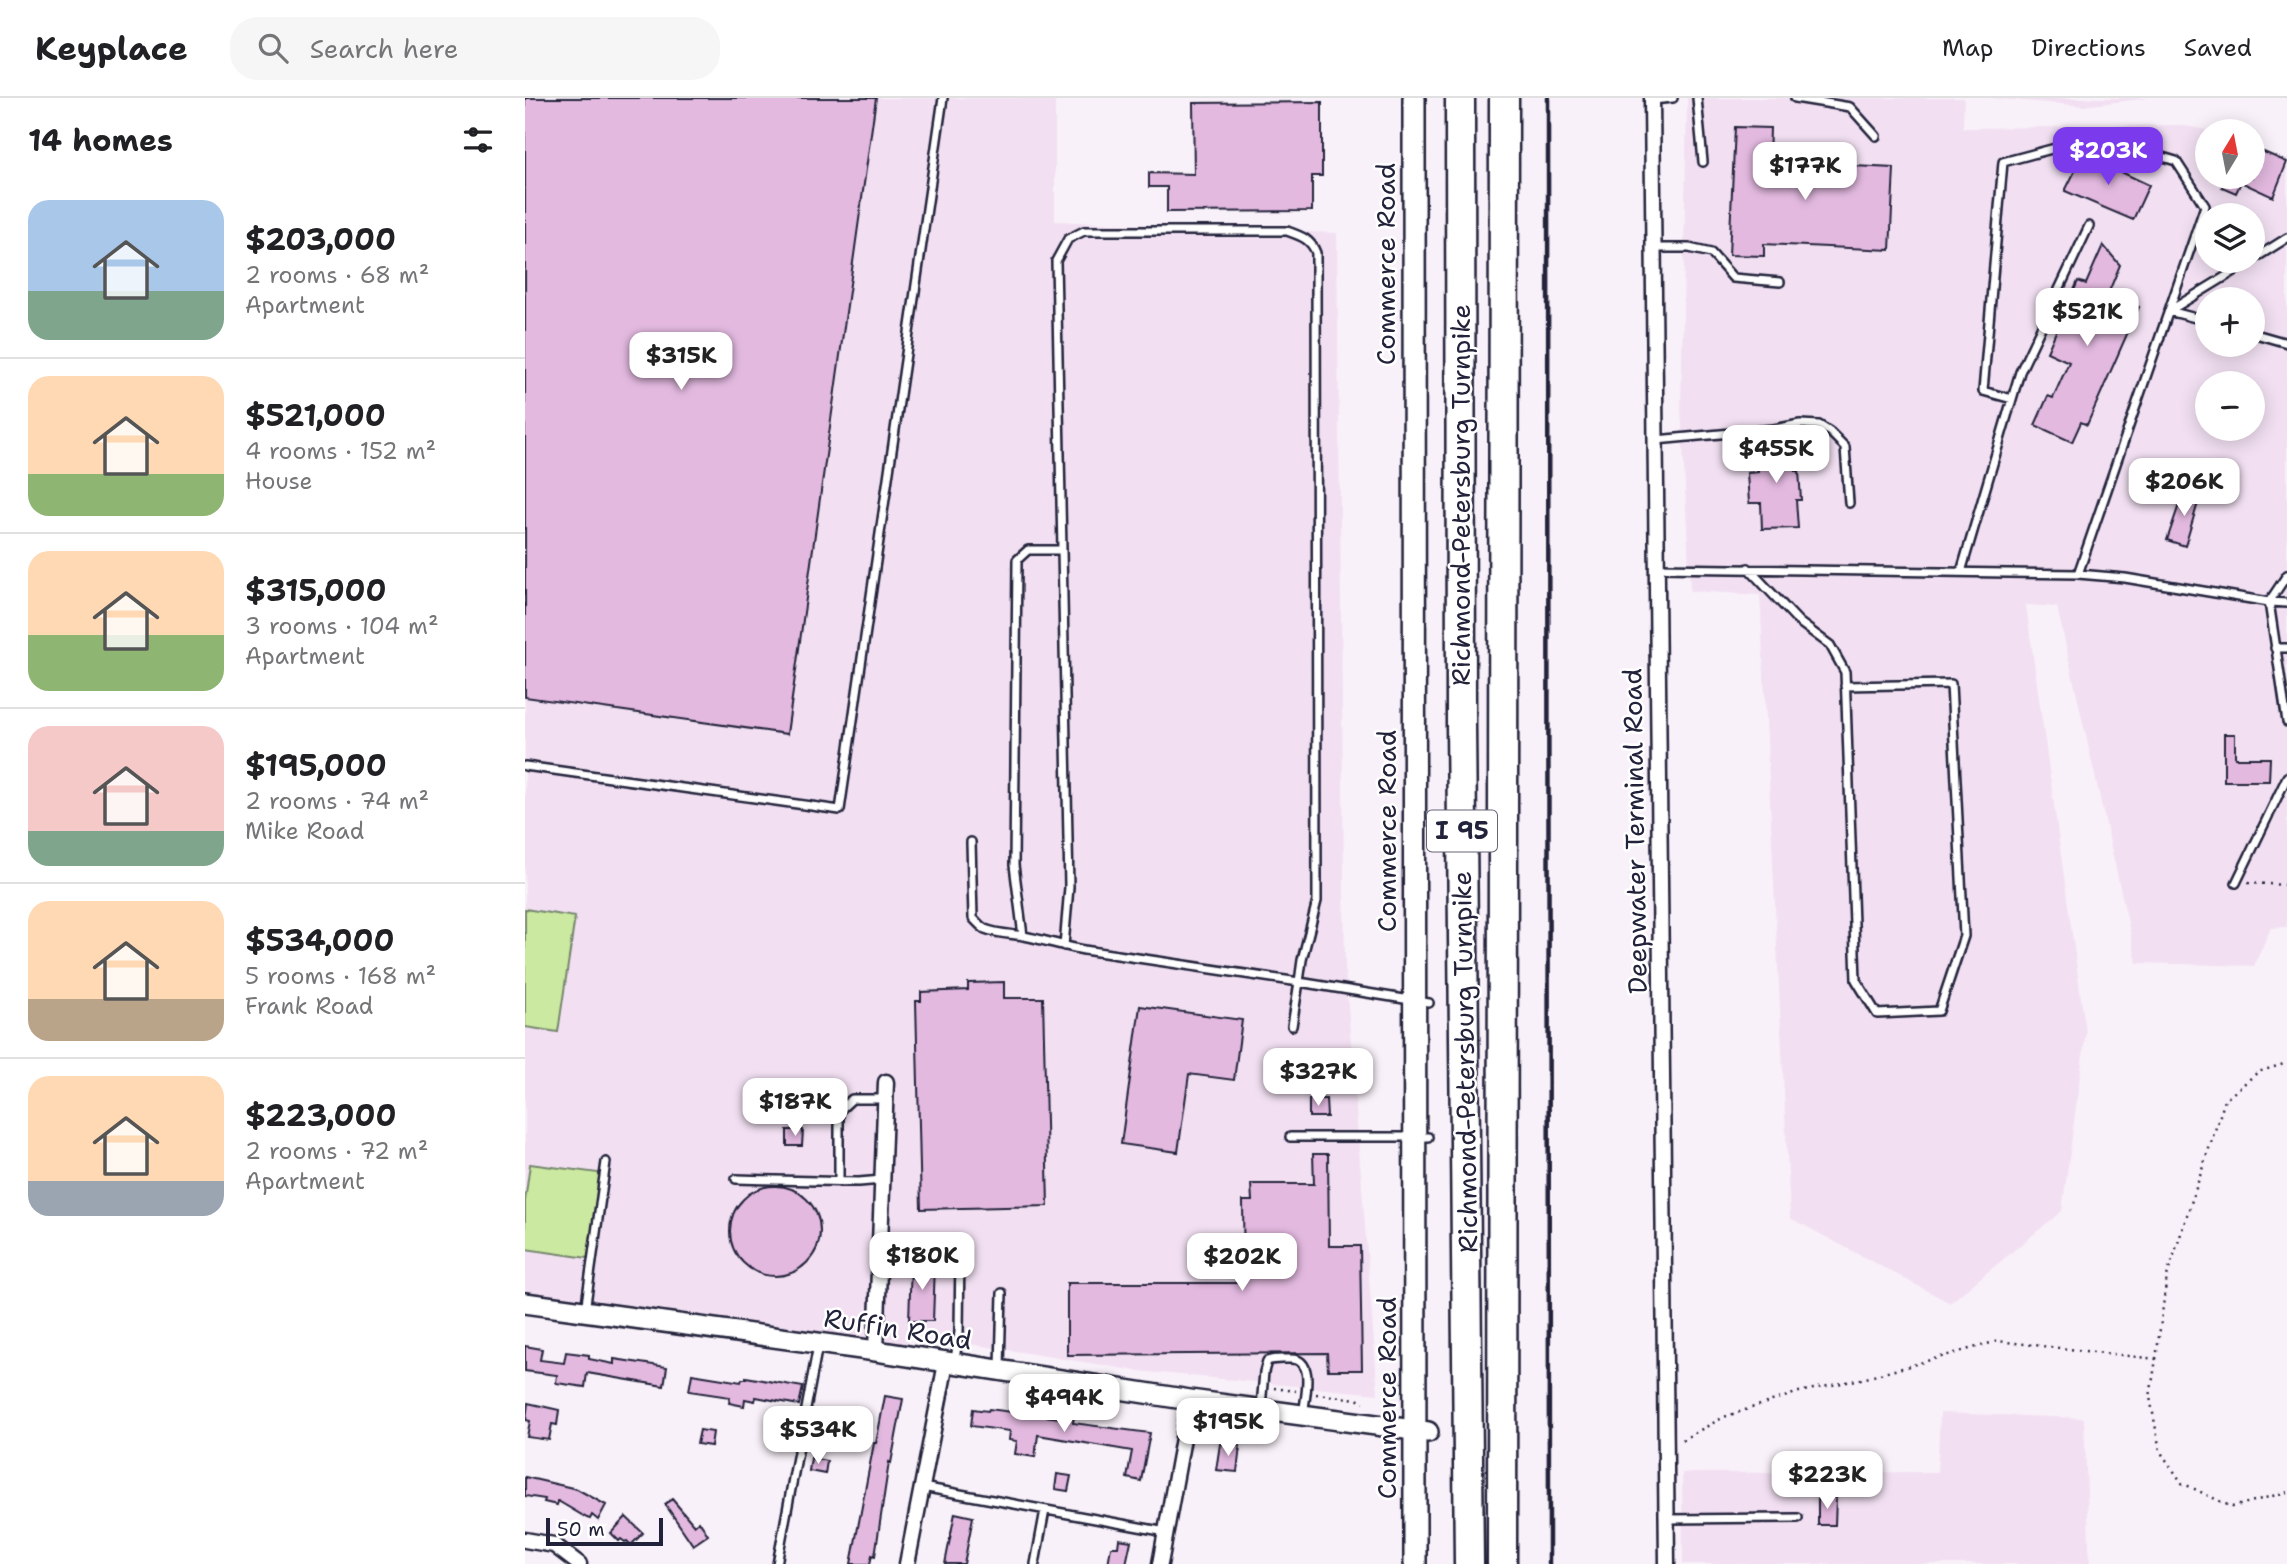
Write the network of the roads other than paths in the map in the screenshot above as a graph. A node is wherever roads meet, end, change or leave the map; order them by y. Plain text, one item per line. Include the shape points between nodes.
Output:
1 (943, 98) edge
2 (1414, 98) edge
3 (1425, 98) edge
4 (1460, 98) edge
5 (1504, 98) edge
6 (1673, 98) edge
7 (1697, 98) edge
8 (1795, 98) edge
9 (1652, 99) edge
10 (1876, 136) dead end
11 (1703, 162) dead end
12 (2089, 226) dead end
13 (2287, 238) edge
14 (1653, 248) junction
15 (2265, 251) edge
16 (2230, 273) edge
17 (1780, 282) dead end
18 (2169, 311) junction
19 (2195, 318) edge
20 (2265, 337) edge
21 (2287, 343) edge
22 (2012, 400) junction
23 (1655, 440) junction
24 (1849, 503) dead end
25 (1062, 550) junction
26 (1657, 568) junction
27 (1748, 568) junction
28 (1961, 572) junction
29 (2078, 574) junction
30 (2287, 575) edge
31 (2269, 603) junction
32 (2287, 603) edge
33 (2275, 648) junction
34 (2287, 648) edge
35 (1845, 686) junction
36 (2287, 722) edge
37 (525, 766) edge
38 (2287, 778) edge
39 (971, 842) dead end
40 (2236, 883) road end
41 (1023, 936) junction
42 (1064, 946) junction
43 (1299, 982) junction
44 (1422, 1002) junction
45 (1292, 1026) dead end
46 (886, 1082) dead end
47 (886, 1099) junction
48 (1290, 1137) dead end
49 (1421, 1137) junction
50 (606, 1162) dead end
51 (736, 1179) dead end
52 (882, 1180) junction
53 (839, 1182) junction
54 (960, 1249) dead end
55 (1002, 1293) dead end
56 (525, 1303) edge
57 (585, 1311) junction
58 (818, 1343) junction
59 (876, 1351) junction
60 (950, 1364) junction
61 (1000, 1371) junction
62 (1190, 1400) junction
63 (1261, 1410) junction
64 (1303, 1416) junction
65 (1422, 1431) junction
66 (922, 1487) junction
67 (1045, 1510) junction
68 (1798, 1518) dead end
69 (1667, 1519) junction
70 (1166, 1532) junction
71 (525, 1540) edge
72 (579, 1564) edge
73 (777, 1564) edge
74 (907, 1564) edge
75 (1035, 1564) edge
76 (1160, 1564) edge
77 (1415, 1564) edge
78 (1428, 1564) edge
79 (1469, 1564) edge
80 (1502, 1564) edge
81 (1667, 1564) edge

1 - 37 lane via 841,810
2 - 44 main road, Commerce Road
3 - 44 main road, Commerce Road
4 - 79 highway, Richmond-Petersburg Turnpike / I 95
5 - 80 highway, Richmond-Petersburg Turnpike / I 95
6 - 9 lane
7 - 11 lane
8 - 10 lane via 1850,107
9 - 14 street, Deepwater Terminal Road
12 - 22 lane via 2020,372
13 - 15 lane
14 - 17 lane via 1711,253 1733,278
14 - 23 street, Deepwater Terminal Road
16 - 18 lane
18 - 19 lane
18 - 22 lane via 2205,206 2176,161 2122,145 2063,146 2003,162 1983,391
18 - 29 lane
20 - 21 lane
22 - 28 lane
23 - 24 lane via 1819,425 1845,447
23 - 26 street, Deepwater Terminal Road
25 - 41 lane via 1028,550 1017,560 1014,865
25 - 42 lane via 1069,887
25 - 43 lane via 1056,261 1068,239 1084,231 1287,231 1303,237 1315,253 1317,901
26 - 27 lane
26 - 69 street, Deepwater Terminal Road
27 - 28 lane
27 - 35 lane via 1798,622 1831,645 1845,672
28 - 29 lane
29 - 31 lane
30 - 31 lane
31 - 32 lane
31 - 33 lane
33 - 34 lane
33 - 36 lane
35 - 35 lane via 1856,980 1877,1014 1939,1011 1964,936 1951,684
38 - 40 lane
39 - 41 lane via 973,918 984,928
41 - 42 lane
42 - 43 lane
43 - 44 lane
43 - 45 lane
44 - 49 main road, Commerce Road
46 - 47 street
47 - 52 street
47 - 53 lane via 852,1099 839,1111
48 - 49 lane
49 - 65 main road, Commerce Road
50 - 57 lane
51 - 53 lane
52 - 53 lane
52 - 59 street
54 - 60 lane via 959,1332
55 - 61 lane
56 - 57 street, Ruffin Road
57 - 58 street, Ruffin Road
58 - 59 street, Ruffin Road
58 - 73 lane
59 - 60 street, Ruffin Road
60 - 61 street, Ruffin Road
60 - 66 street
61 - 62 street, Ruffin Road
62 - 63 street, Ruffin Road
62 - 70 street
63 - 64 street, Ruffin Road
63 - 64 lane via 1267,1361 1297,1359 1307,1369
64 - 65 street, Ruffin Road
65 - 77 main road, Commerce Road
65 - 78 main road, Commerce Road
66 - 67 lane
66 - 74 street
67 - 70 lane
67 - 75 lane
68 - 69 lane
69 - 81 street, Deepwater Terminal Road
70 - 76 street
71 - 72 street via 554,1545

